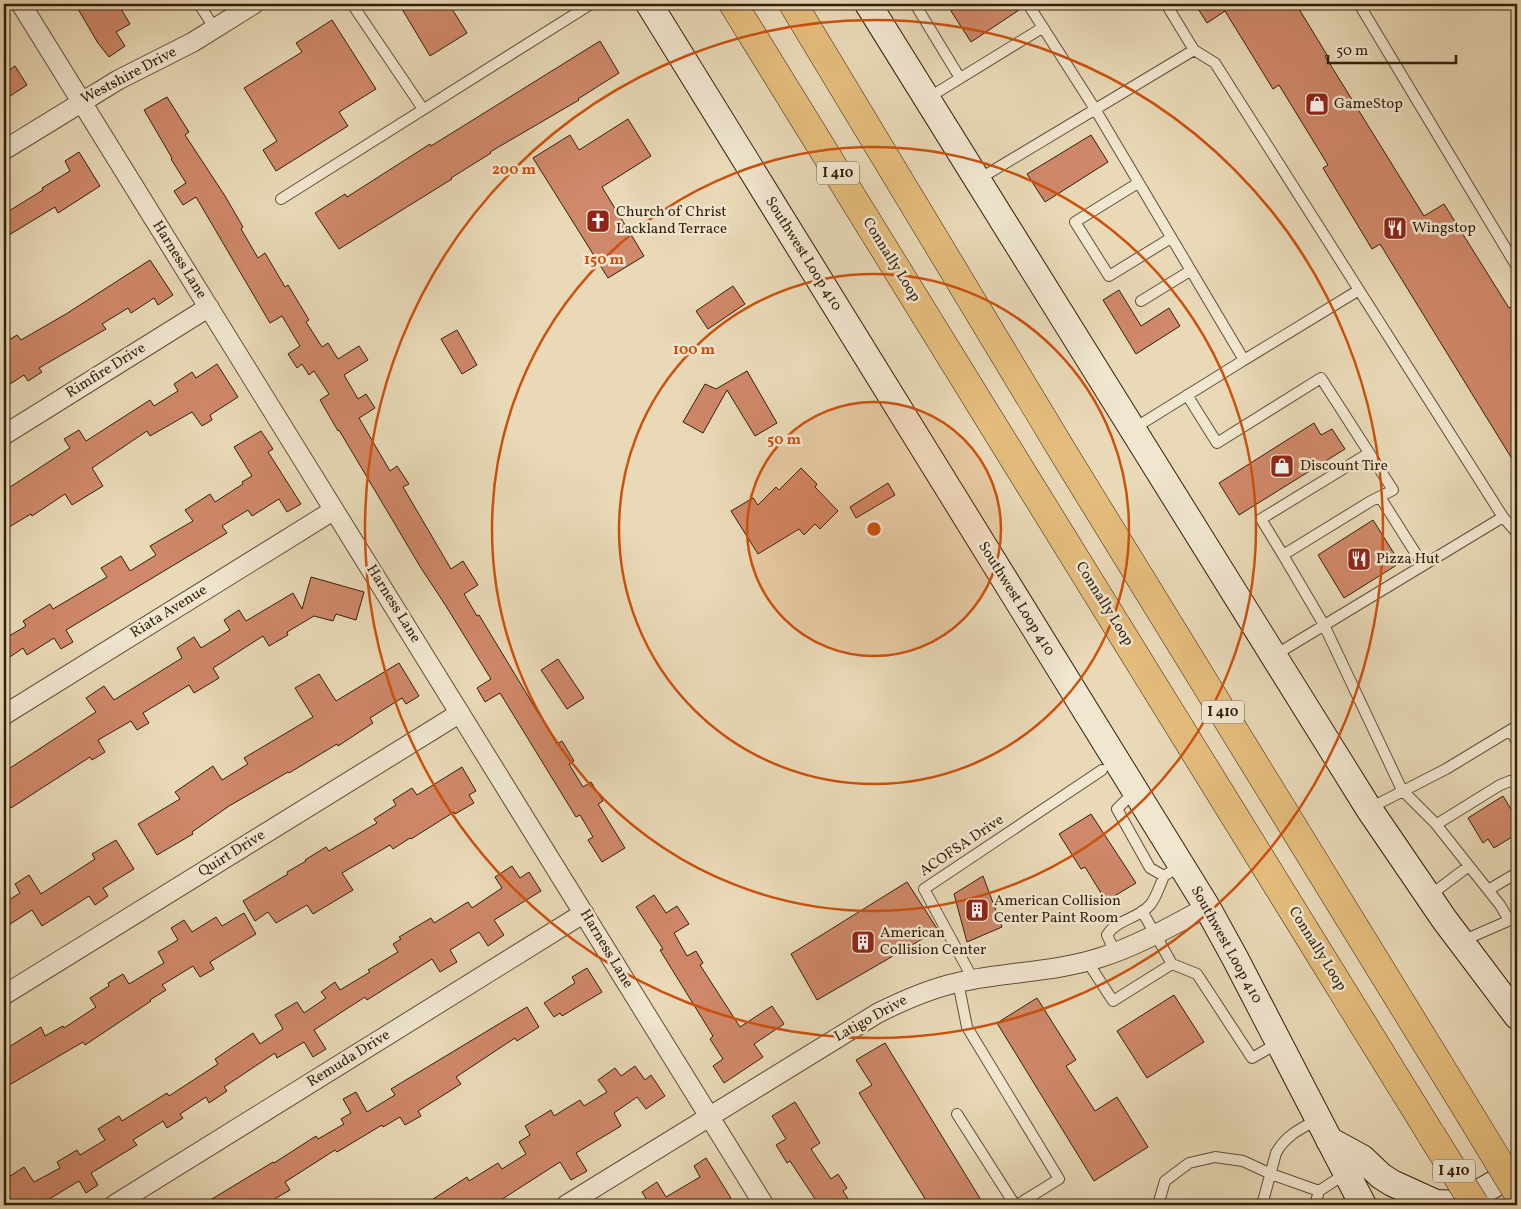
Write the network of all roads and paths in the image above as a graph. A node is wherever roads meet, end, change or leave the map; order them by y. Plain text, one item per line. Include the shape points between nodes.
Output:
1 (21, 4) edge
2 (199, 4) edge
3 (254, 4) edge
4 (352, 4) edge
5 (591, 4) edge
6 (649, 4) edge
7 (733, 4) edge
8 (793, 4) edge
9 (868, 4) edge
10 (915, 4) edge
11 (1028, 4) edge
12 (1166, 4) edge
13 (1359, 4) edge
14 (214, 28) junction
15 (1042, 28) junction
16 (1194, 50) junction
17 (960, 78) junction
18 (927, 98) junction
19 (81, 101) junction
20 (423, 109) junction
21 (1095, 109) junction
22 (4, 150) edge
23 (978, 180) junction
24 (1138, 183) junction
25 (281, 199) dead end
26 (1171, 238) junction
27 (1517, 267) edge
28 (1190, 271) junction
29 (1359, 290) junction
30 (1141, 301) dead end
31 (208, 307) junction
32 (1244, 360) junction
33 (1187, 396) junction
34 (1133, 429) junction
35 (4, 435) edge
36 (1369, 453) junction
37 (1380, 497) junction
38 (334, 510) junction
39 (1503, 517) junction
40 (1517, 532) edge
41 (1283, 555) junction
42 (1423, 565) junction
43 (1324, 625) junction
44 (1274, 656) junction
45 (460, 713) junction
46 (4, 715) edge
47 (1514, 728) edge
48 (1517, 742) edge
49 (1102, 770) dead end
50 (1517, 783) edge
51 (1402, 790) junction
52 (1369, 809) junction
53 (1437, 824) junction
54 (1469, 866) junction
55 (1172, 871) junction
56 (1517, 873) edge
57 (1488, 890) junction
58 (1429, 896) junction
59 (1206, 907) junction
60 (1142, 911) junction
61 (584, 914) junction
62 (1515, 918) edge
63 (1155, 935) junction
64 (1462, 941) junction
65 (1116, 952) junction
66 (1087, 960) junction
67 (1172, 964) junction
68 (966, 981) junction
69 (4, 995) edge
70 (1517, 1016) edge
71 (1279, 1043) junction
72 (957, 1114) dead end
73 (709, 1116) junction
74 (1324, 1130) junction
75 (1517, 1168) edge
76 (1270, 1174) junction
77 (1346, 1174) junction
78 (1319, 1191) junction
79 (1517, 1192) edge
80 (1360, 1203) edge
81 (114, 1205) edge
82 (566, 1205) edge
83 (764, 1205) edge
84 (1016, 1205) edge
85 (1158, 1205) edge
86 (1262, 1205) edge
87 (1315, 1205) edge
88 (1475, 1205) edge

1 - 19 street, Harness Lane
2 - 14 lane
3 - 14 street, Westshire Drive
4 - 20 lane
5 - 20 lane
6 - 55 main road, Southwest Loop 410 via 1135,791
7 - 88 highway, Connally Loop / I 410, bridge
8 - 79 highway, I 410, bridge via 1061,449
9 - 18 main road
10 - 17 lane
11 - 15 lane
12 - 16 lane
13 - 27 lane
14 - 19 street, Westshire Drive
15 - 17 lane
15 - 21 lane
16 - 21 lane
16 - 29 lane via 1215,63
17 - 18 lane
18 - 23 main road
19 - 22 street, Westshire Drive
19 - 31 street, Harness Lane
20 - 25 lane
21 - 23 lane
21 - 24 lane
23 - 34 main road
24 - 26 lane
24 - 26 lane via 1075,222 1109,276
26 - 28 lane
28 - 30 lane
28 - 32 lane
29 - 32 lane
29 - 39 lane
31 - 35 street, Rimfire Drive
31 - 38 street, Harness Lane
32 - 33 lane
33 - 34 lane
33 - 36 lane via 1217,443 1321,378
34 - 44 main road
36 - 37 lane via 1393,490
36 - 41 lane via 1261,519
37 - 41 lane
37 - 42 lane
38 - 45 street, Harness Lane
38 - 46 street, Riata Avenue
39 - 40 lane
39 - 42 lane
41 - 43 lane
42 - 43 lane
43 - 44 lane
43 - 51 lane
44 - 52 main road
45 - 61 street, Harness Lane
45 - 69 street, Quirt Drive
47 - 48 lane
47 - 51 lane via 1446,769
49 - 68 lane, ACOFSA Drive via 924,889
50 - 53 lane via 1510,781 1500,785
51 - 52 lane
51 - 53 lane
52 - 58 main road
53 - 54 lane
54 - 57 lane
54 - 58 lane
55 - 59 main road, Southwest Loop 410
55 - 60 lane via 1151,904
56 - 57 lane
57 - 62 lane
58 - 64 main road
59 - 63 street, Latigo Drive
59 - 71 main road, Southwest Loop 410
60 - 63 lane
60 - 65 lane via 1112,927 1107,935
61 - 73 street, Harness Lane
61 - 81 street, Remuda Drive
62 - 64 lane
63 - 65 street, Latigo Drive
63 - 67 lane
64 - 70 main road
65 - 66 street, Latigo Drive
66 - 67 lane via 1113,1001
66 - 68 street, Latigo Drive
67 - 71 lane via 1197,974 1252,1058
68 - 73 street, Latigo Drive via 915,995 878,1013
68 - 84 lane via 966,1027 1059,1179
71 - 74 main road, Southwest Loop 410
72 - 84 lane
73 - 82 street, Latigo Drive
73 - 83 street, Harness Lane
74 - 75 main road via 1381,1176 1436,1203 1460,1204
74 - 76 lane via 1296,1131 1276,1153
74 - 77 main road, Southwest Loop 410
76 - 78 lane
76 - 85 lane via 1243,1161 1215,1157 1190,1163 1165,1181
76 - 86 lane
77 - 78 lane
77 - 80 main road, Southwest Loop 410
78 - 87 lane

